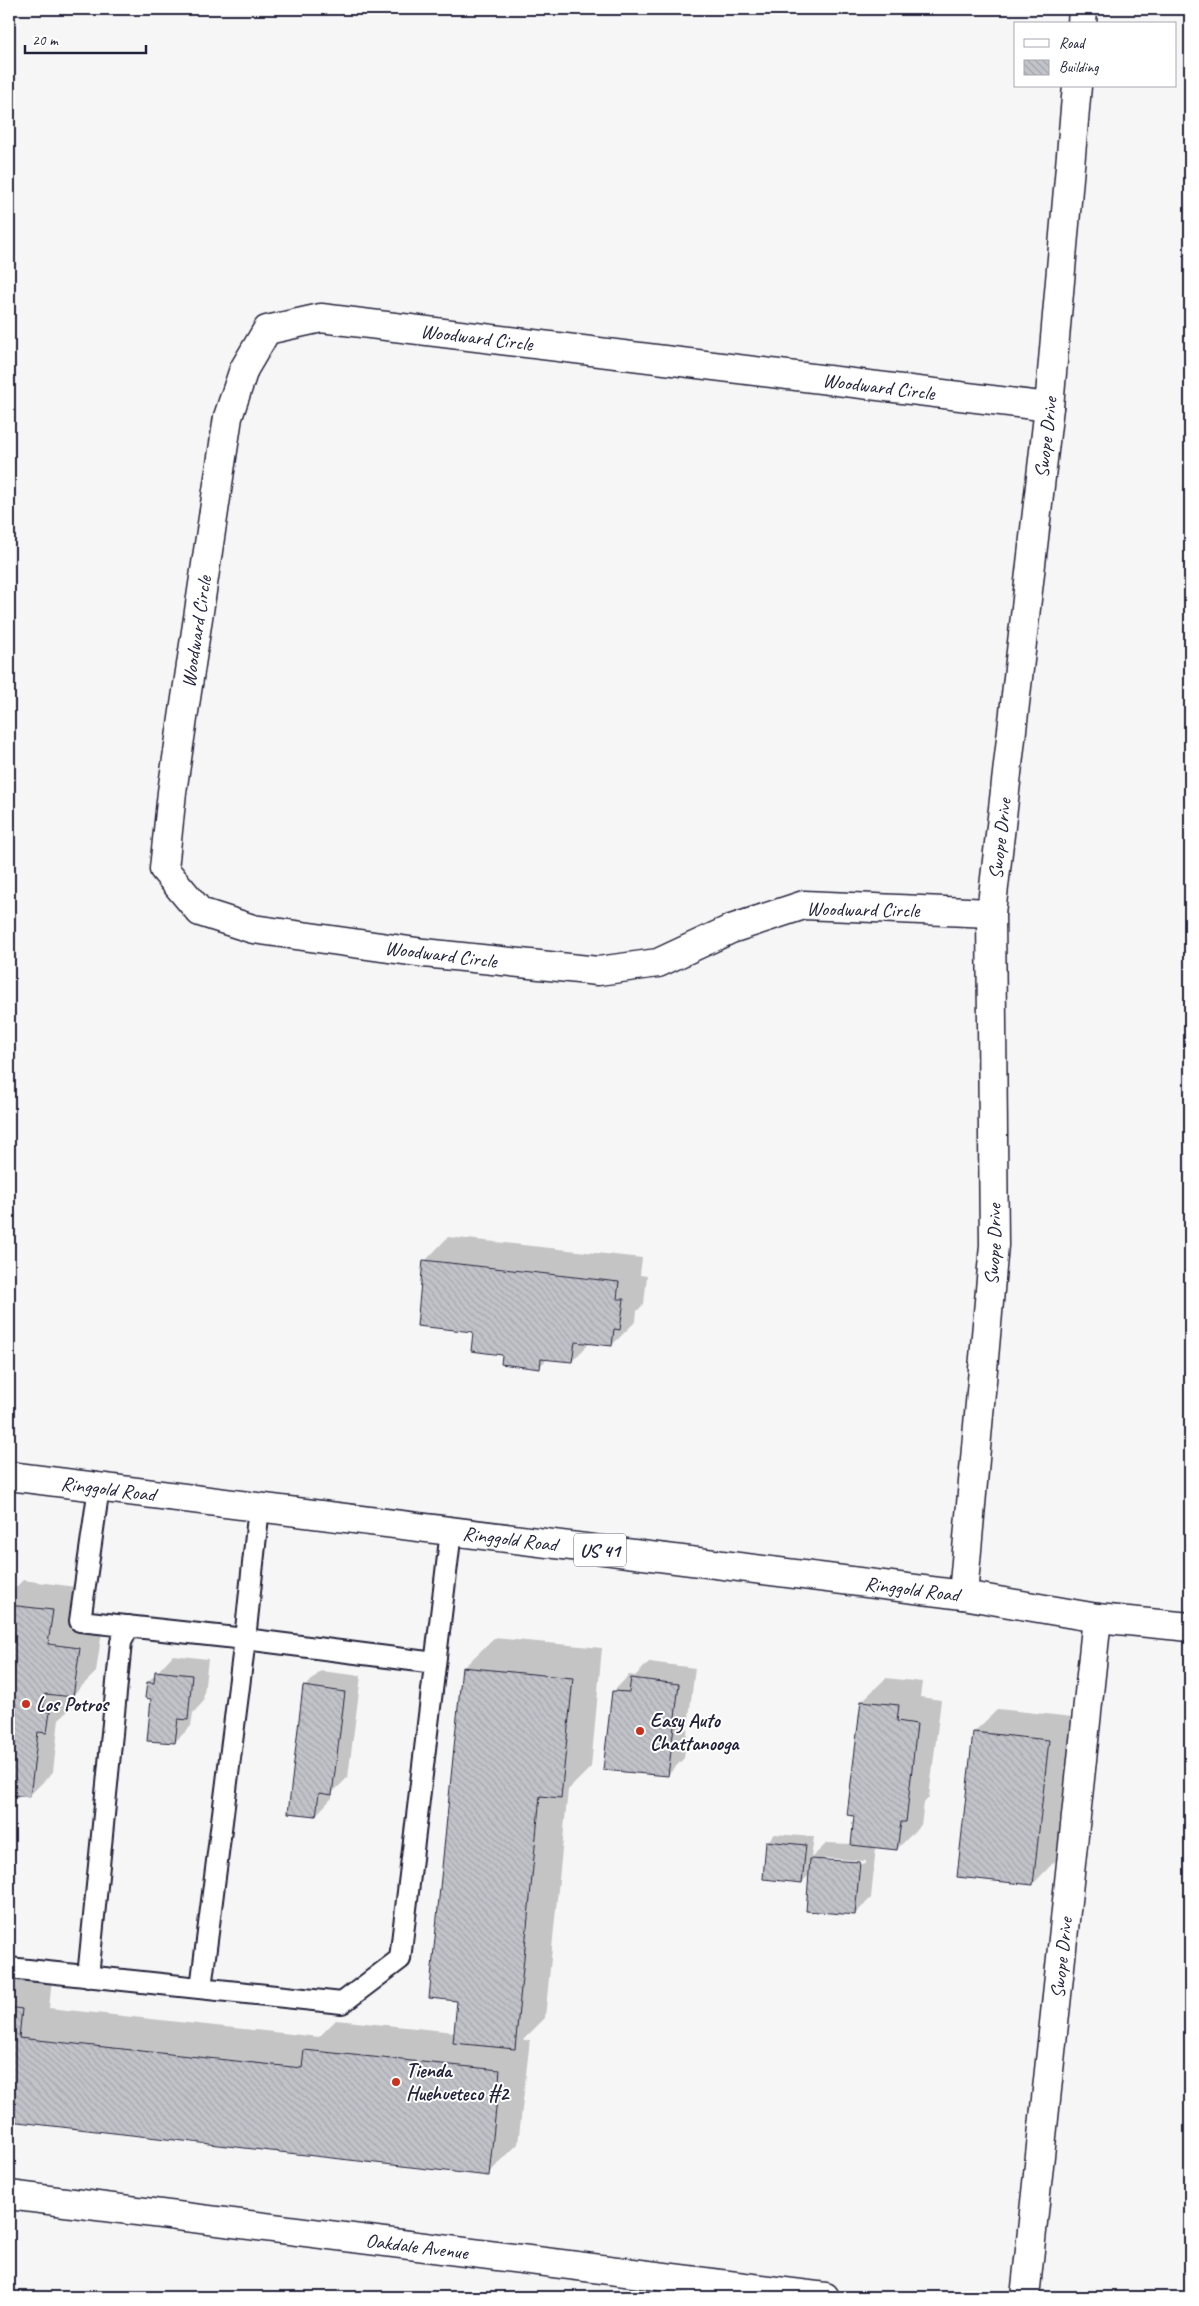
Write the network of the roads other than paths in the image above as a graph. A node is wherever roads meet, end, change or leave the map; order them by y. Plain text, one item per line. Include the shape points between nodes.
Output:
1 (1083, 9) edge
2 (1082, 22) edge
3 (1076, 88) edge
4 (1049, 407) junction
5 (991, 913) junction
6 (9, 1476) edge
7 (99, 1488) junction
8 (258, 1507) junction
9 (451, 1531) junction
10 (963, 1595) junction
11 (1097, 1618) junction
12 (129, 1626) junction
13 (1190, 1627) edge
14 (245, 1639) junction
15 (435, 1663) junction
16 (9, 1968) edge
17 (88, 1977) junction
18 (201, 1988) junction
19 (9, 2195) edge
20 (825, 2297) edge
21 (1025, 2297) edge

1 - 2 street
3 - 4 street, Swope Drive
4 - 5 street, Swope Drive
4 - 5 street, Woodward Circle via 321,318 267,330 244,369 228,417 164,869 200,912 253,929 424,953 598,971 658,964 731,929 804,905
5 - 10 street, Swope Drive via 994,1245
6 - 7 street, Ringgold Road / US 41
7 - 8 street, Ringgold Road / US 41
7 - 12 lane via 80,1621
8 - 9 street, Ringgold Road / US 41
8 - 14 lane
9 - 10 street, Ringgold Road / US 41
9 - 15 lane
10 - 11 street, Ringgold Road / US 41
11 - 13 street, Ringgold Road / US 41
11 - 21 street, Swope Drive
12 - 14 lane
12 - 17 lane via 121,1642
14 - 15 lane
14 - 18 lane
15 - 18 lane via 400,1959 342,2003
16 - 17 lane
17 - 18 lane
19 - 20 street, Oakdale Avenue

